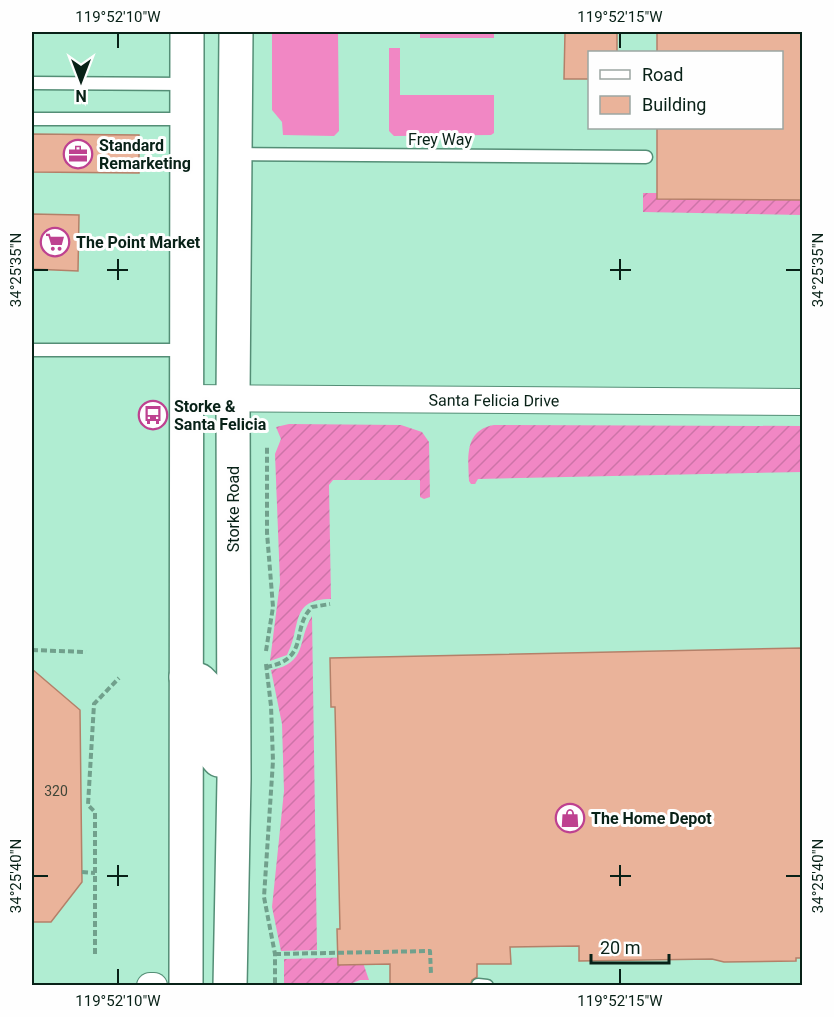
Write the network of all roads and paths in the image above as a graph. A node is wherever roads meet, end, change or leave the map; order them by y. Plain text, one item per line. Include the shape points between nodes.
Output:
1 (187, 32) edge
2 (236, 32) edge
3 (32, 83) edge
4 (187, 84) junction
5 (32, 119) edge
6 (187, 119) junction
7 (235, 154) junction
8 (646, 157) dead end
9 (32, 350) edge
10 (186, 350) junction
11 (233, 397) junction
12 (186, 398) junction
13 (802, 402) edge
14 (267, 446) dead end
15 (330, 604) dead end
16 (32, 650) edge
17 (86, 652) dead end
18 (266, 667) junction
19 (186, 677) junction
20 (119, 678) dead end
21 (234, 779) junction
22 (82, 872) dead end
23 (95, 873) junction
24 (95, 954) dead end
25 (275, 954) junction
26 (431, 974) dead end
27 (186, 986) edge
28 (230, 986) edge
29 (275, 986) edge

1 - 4 main road
2 - 7 main road, Storke Road
3 - 4 lane
4 - 6 main road
5 - 6 lane
6 - 10 main road
7 - 8 lane, Frey Way
7 - 11 main road, Storke Road
9 - 10 lane
10 - 12 main road
11 - 12 street, Santa Felicia Drive
11 - 13 street, Santa Felicia Drive
11 - 21 main road, Storke Road
12 - 19 main road
14 - 18 path via 267,533 273,607
15 - 18 path via 312,607 304,618 295,652 279,665
16 - 17 path
18 - 25 path via 273,761 264,897
19 - 21 main road via 199,680 209,690 213,753
19 - 27 main road
20 - 23 path via 94,704 88,805 95,812
21 - 28 main road, Storke Road
22 - 23 path
23 - 24 path
25 - 26 path via 430,951
25 - 29 path

